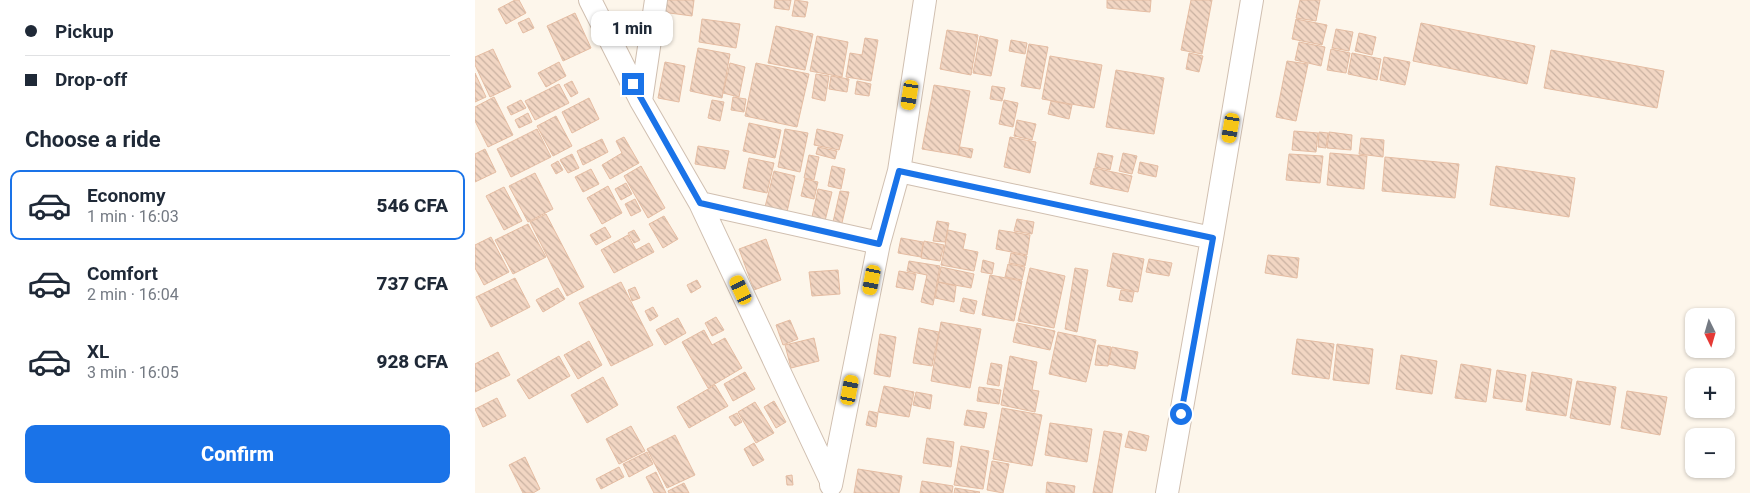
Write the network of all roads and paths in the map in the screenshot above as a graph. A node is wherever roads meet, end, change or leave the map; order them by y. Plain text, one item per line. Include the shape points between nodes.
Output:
1 (591, 0) edge
2 (656, 0) edge
3 (925, 0) edge
4 (1252, 0) edge
5 (641, 100) junction
6 (899, 171) junction
7 (700, 203) junction
8 (1213, 238) junction
9 (879, 244) junction
10 (831, 487) edge
11 (1167, 493) edge

1 - 5 street
2 - 5 street
3 - 6 street
4 - 8 street
5 - 7 street
6 - 8 street
6 - 9 street
7 - 9 street
7 - 10 street
8 - 11 street
9 - 10 street

